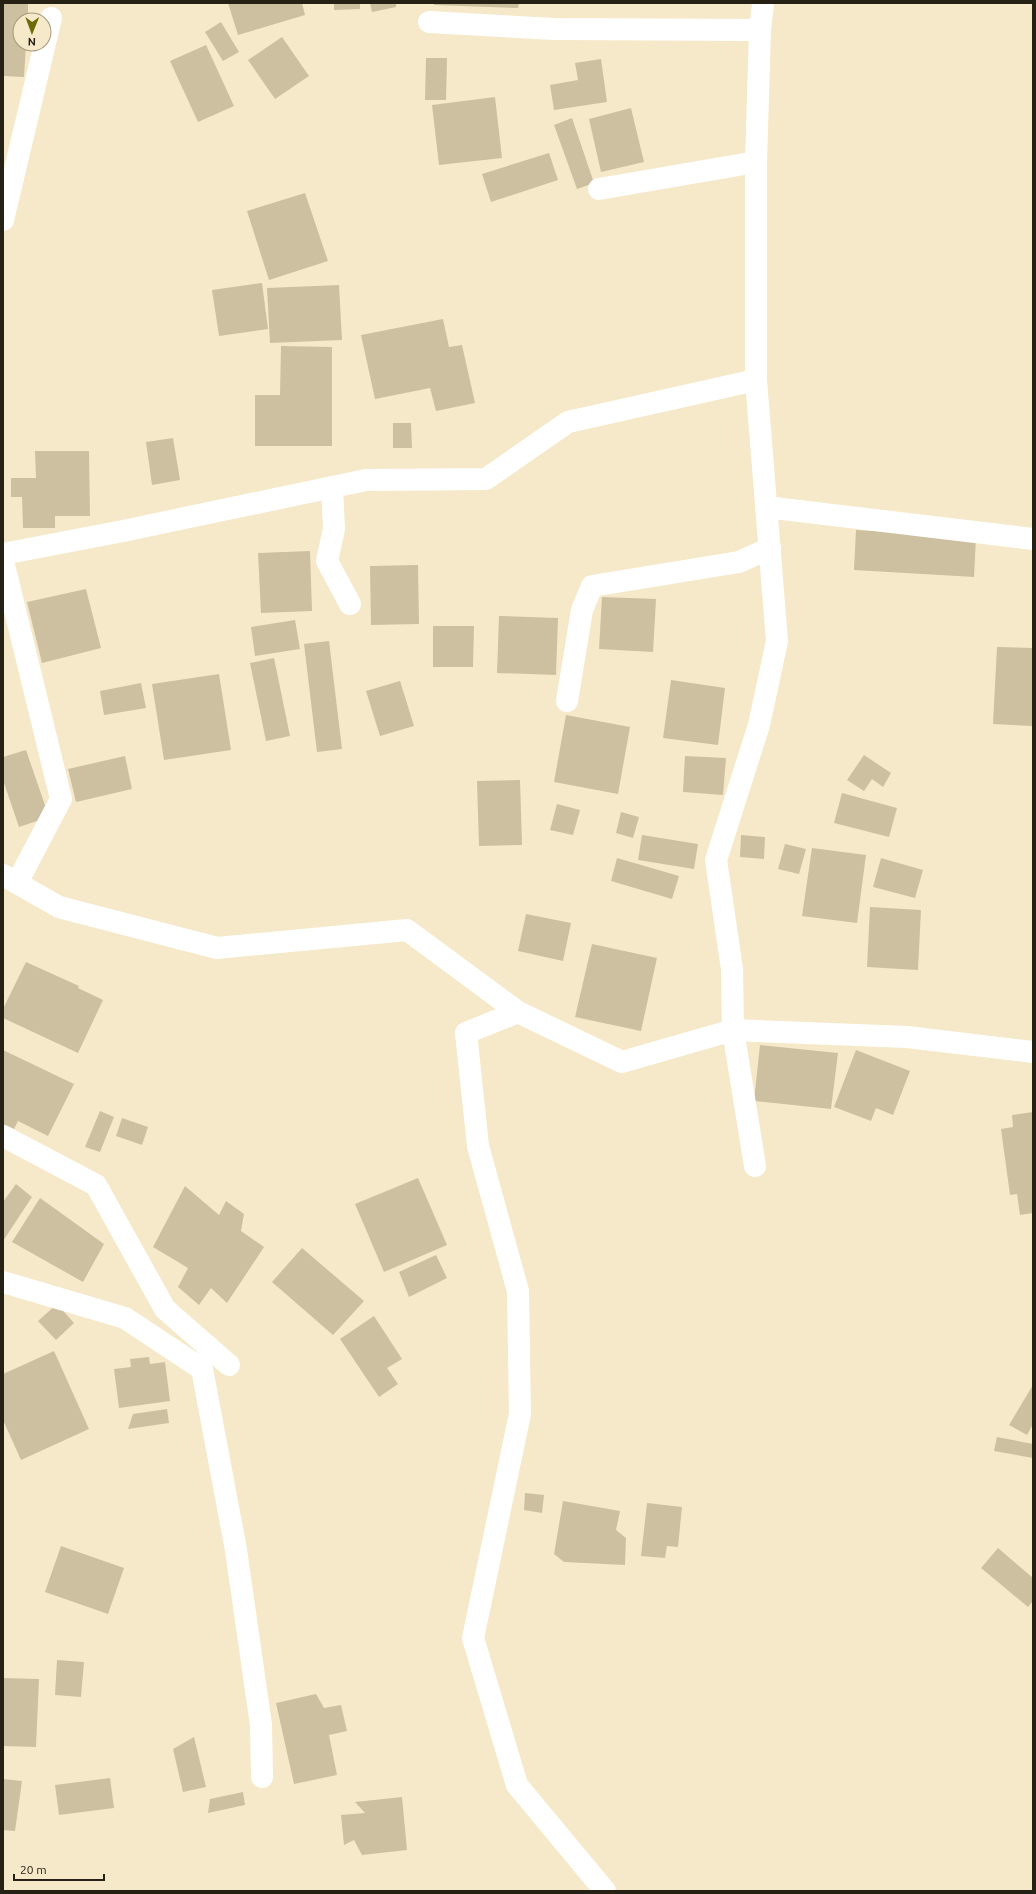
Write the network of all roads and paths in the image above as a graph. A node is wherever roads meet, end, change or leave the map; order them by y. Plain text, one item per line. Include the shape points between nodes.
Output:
1 (763, 3) edge
2 (429, 22) dead end
3 (760, 30) junction
4 (43, 52) edge
5 (756, 162) junction
6 (599, 189) dead end
7 (3, 220) edge
8 (756, 380) junction
9 (332, 487) junction
10 (766, 507) junction
11 (1033, 539) edge
12 (770, 548) junction
13 (3, 554) edge
14 (3, 561) edge
15 (350, 604) dead end
16 (567, 701) dead end
17 (10, 879) edge
18 (518, 1012) junction
19 (733, 1030) junction
20 (1033, 1052) edge
21 (3, 1136) edge
22 (755, 1166) dead end
23 (3, 1282) edge
24 (229, 1365) dead end
25 (262, 1777) dead end
26 (605, 1891) edge

1 - 3 street
2 - 3 street via 554,29
3 - 5 street
4 - 7 street
5 - 6 street
5 - 8 street
8 - 9 street via 568,422 486,480 366,480
8 - 10 street
9 - 13 street
9 - 15 street via 334,529 327,561
10 - 11 street
10 - 12 street
12 - 16 street via 739,562 592,586 582,610
12 - 19 street via 777,641 759,725 716,860 732,969
14 - 17 street via 61,800
17 - 18 street via 59,907 217,948 407,930
18 - 19 street via 622,1062
18 - 26 street via 466,1033 478,1146 518,1291 520,1414 473,1638 517,1785
19 - 20 street via 907,1037
19 - 22 street
21 - 24 street via 96,1184 165,1309
23 - 25 street via 125,1318 202,1369 236,1550 261,1725

